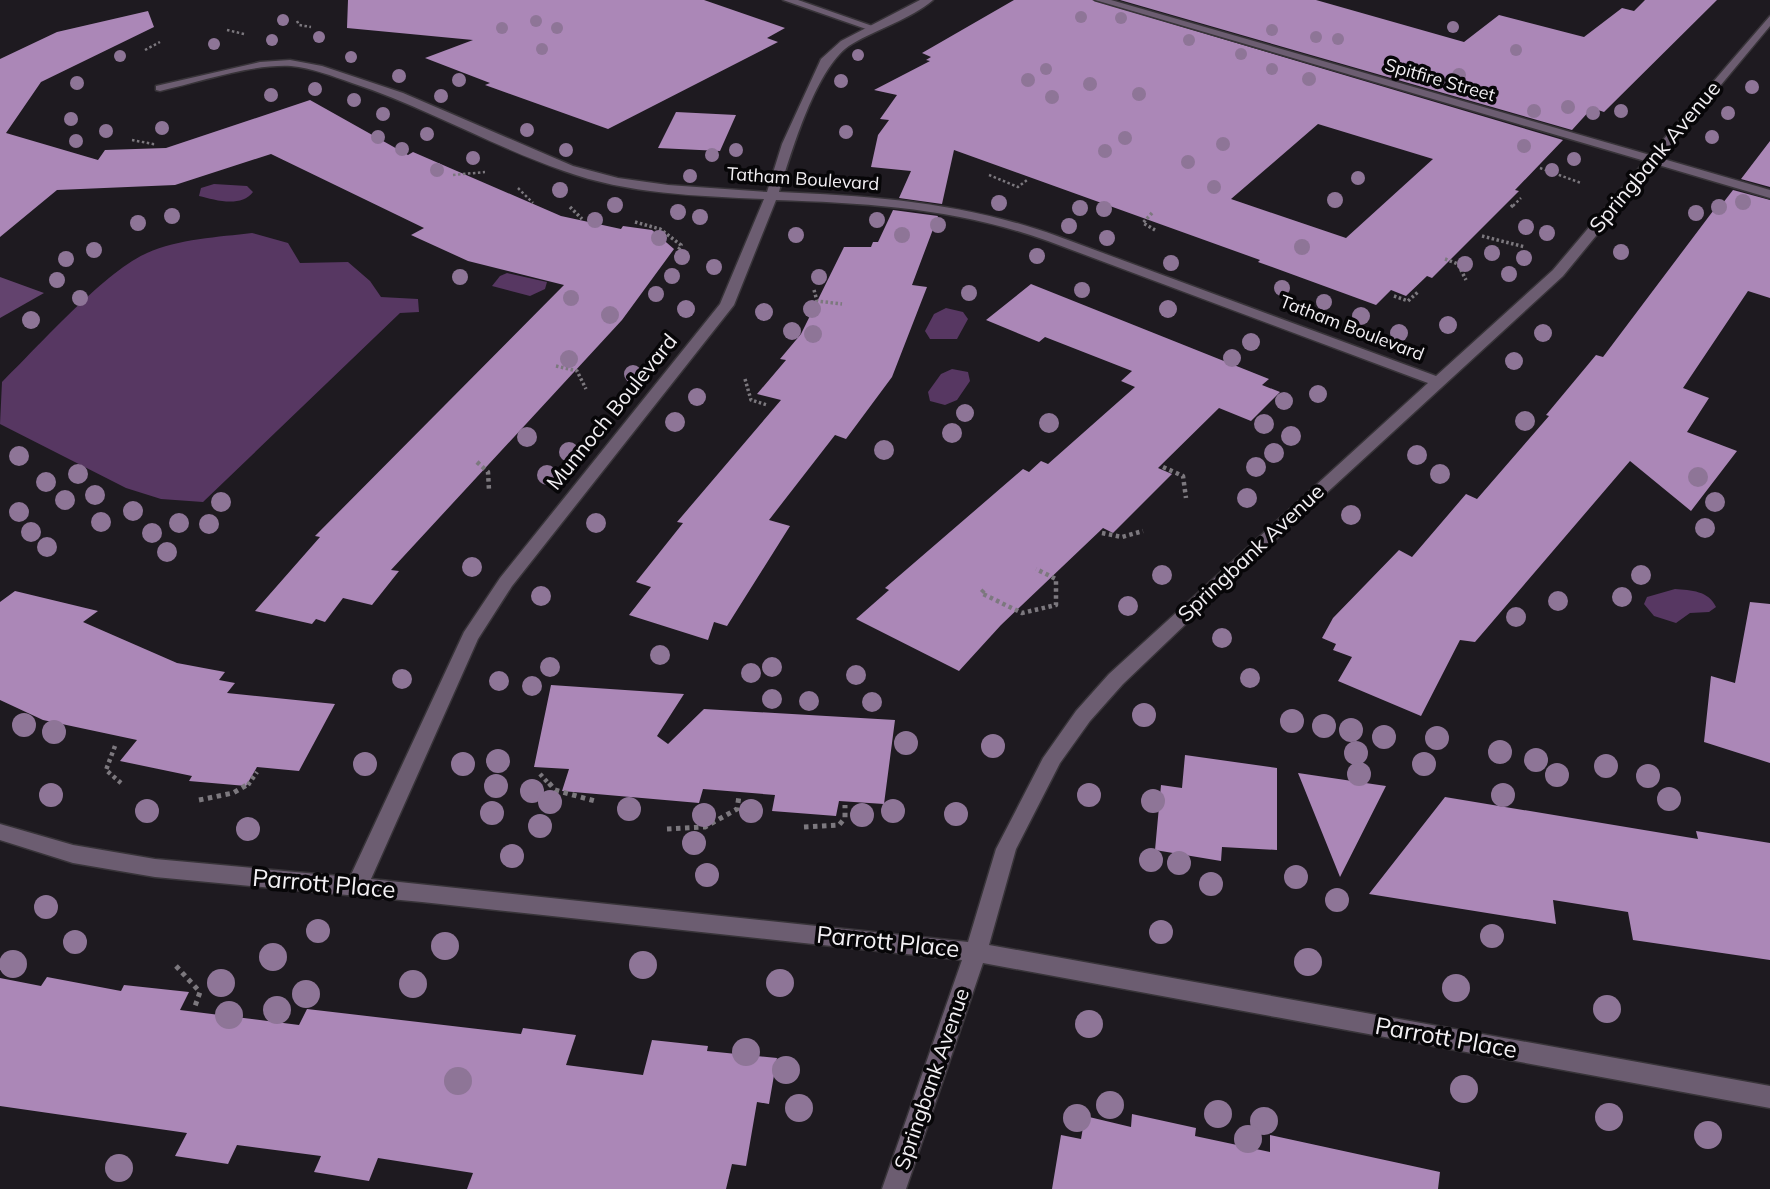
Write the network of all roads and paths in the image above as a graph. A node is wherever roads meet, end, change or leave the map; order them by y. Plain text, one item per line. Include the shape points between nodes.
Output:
1 (788, 0) edge
2 (928, 0) edge
3 (1100, 0) edge
4 (1770, 19) edge
5 (297, 21) dead end
6 (311, 27) dead end
7 (873, 28) junction
8 (227, 30) dead end
9 (244, 33) dead end
10 (160, 42) dead end
11 (145, 50) dead end
12 (160, 88) dead end
13 (131, 140) dead end
14 (150, 147) dead end
15 (1651, 159) junction
16 (1540, 168) dead end
17 (485, 172) dead end
18 (453, 175) dead end
19 (989, 175) dead end
20 (1027, 180) dead end
21 (1581, 183) dead end
22 (518, 188) dead end
23 (1770, 194) edge
24 (772, 195) junction
25 (1521, 198) dead end
26 (533, 203) dead end
27 (570, 207) dead end
28 (1511, 207) dead end
29 (1152, 213) dead end
30 (582, 219) dead end
31 (635, 222) dead end
32 (1155, 230) dead end
33 (1482, 236) dead end
34 (1525, 247) dead end
35 (678, 251) dead end
36 (1445, 259) dead end
37 (1466, 280) dead end
38 (814, 290) dead end
39 (1418, 292) dead end
40 (1394, 296) dead end
41 (842, 304) dead end
42 (556, 366) dead end
43 (745, 379) dead end
44 (1439, 382) junction
45 (586, 389) dead end
46 (766, 405) dead end
47 (477, 462) dead end
48 (1163, 467) dead end
49 (489, 491) dead end
50 (1186, 499) dead end
51 (1143, 531) dead end
52 (1102, 534) dead end
53 (1036, 569) dead end
54 (984, 590) dead end
55 (115, 746) dead end
56 (257, 772) dead end
57 (540, 774) dead end
58 (121, 783) dead end
59 (739, 796) dead end
60 (199, 800) dead end
61 (595, 801) dead end
62 (845, 804) dead end
63 (804, 827) dead end
64 (667, 829) dead end
65 (0, 832) edge
66 (357, 887) junction
67 (976, 951) junction
68 (176, 966) dead end
69 (194, 1009) dead end
70 (1770, 1097) edge
71 (894, 1189) edge

1 - 7 street
2 - 7 street, Munnoch Boulevard
3 - 15 street, Spitfire Street
4 - 15 street, Springbank Avenue
5 - 6 path
7 - 24 street, Munnoch Boulevard via 845,43 825,61 788,144
8 - 9 path
10 - 11 path
12 - 24 street, Tatham Boulevard via 260,65 290,63 367,82 604,180
13 - 14 path via 153,144
15 - 23 street, Spitfire Street
15 - 44 street, Springbank Avenue via 1558,274
16 - 21 path
17 - 18 path
19 - 20 path via 1018,187
22 - 26 path
24 - 44 street, Tatham Boulevard via 969,213
24 - 66 street, Munnoch Boulevard via 727,305 506,582 470,638
25 - 28 path
27 - 30 path
29 - 32 path via 1143,223
31 - 35 path via 670,233 681,245
33 - 34 path
36 - 37 path via 1458,264
38 - 41 path via 817,301
39 - 40 path via 1408,301
42 - 45 path via 577,371
43 - 46 path via 751,400
44 - 67 street, Springbank Avenue via 1116,679 1083,716 1053,758 1006,849
47 - 49 path via 488,472
48 - 50 path via 1183,476
51 - 52 path via 1113,539
53 - 54 path via 1056,579 1056,606 1021,613 981,593
55 - 58 path via 106,770
56 - 60 path via 253,784 240,792
57 - 61 path via 555,790
59 - 64 path via 737,809 705,827
62 - 63 path via 845,818 839,825
65 - 66 street, Parrott Place via 73,854 155,868
66 - 67 street, Parrott Place
67 - 70 street, Parrott Place
67 - 71 street, Springbank Avenue
68 - 69 path via 200,992

